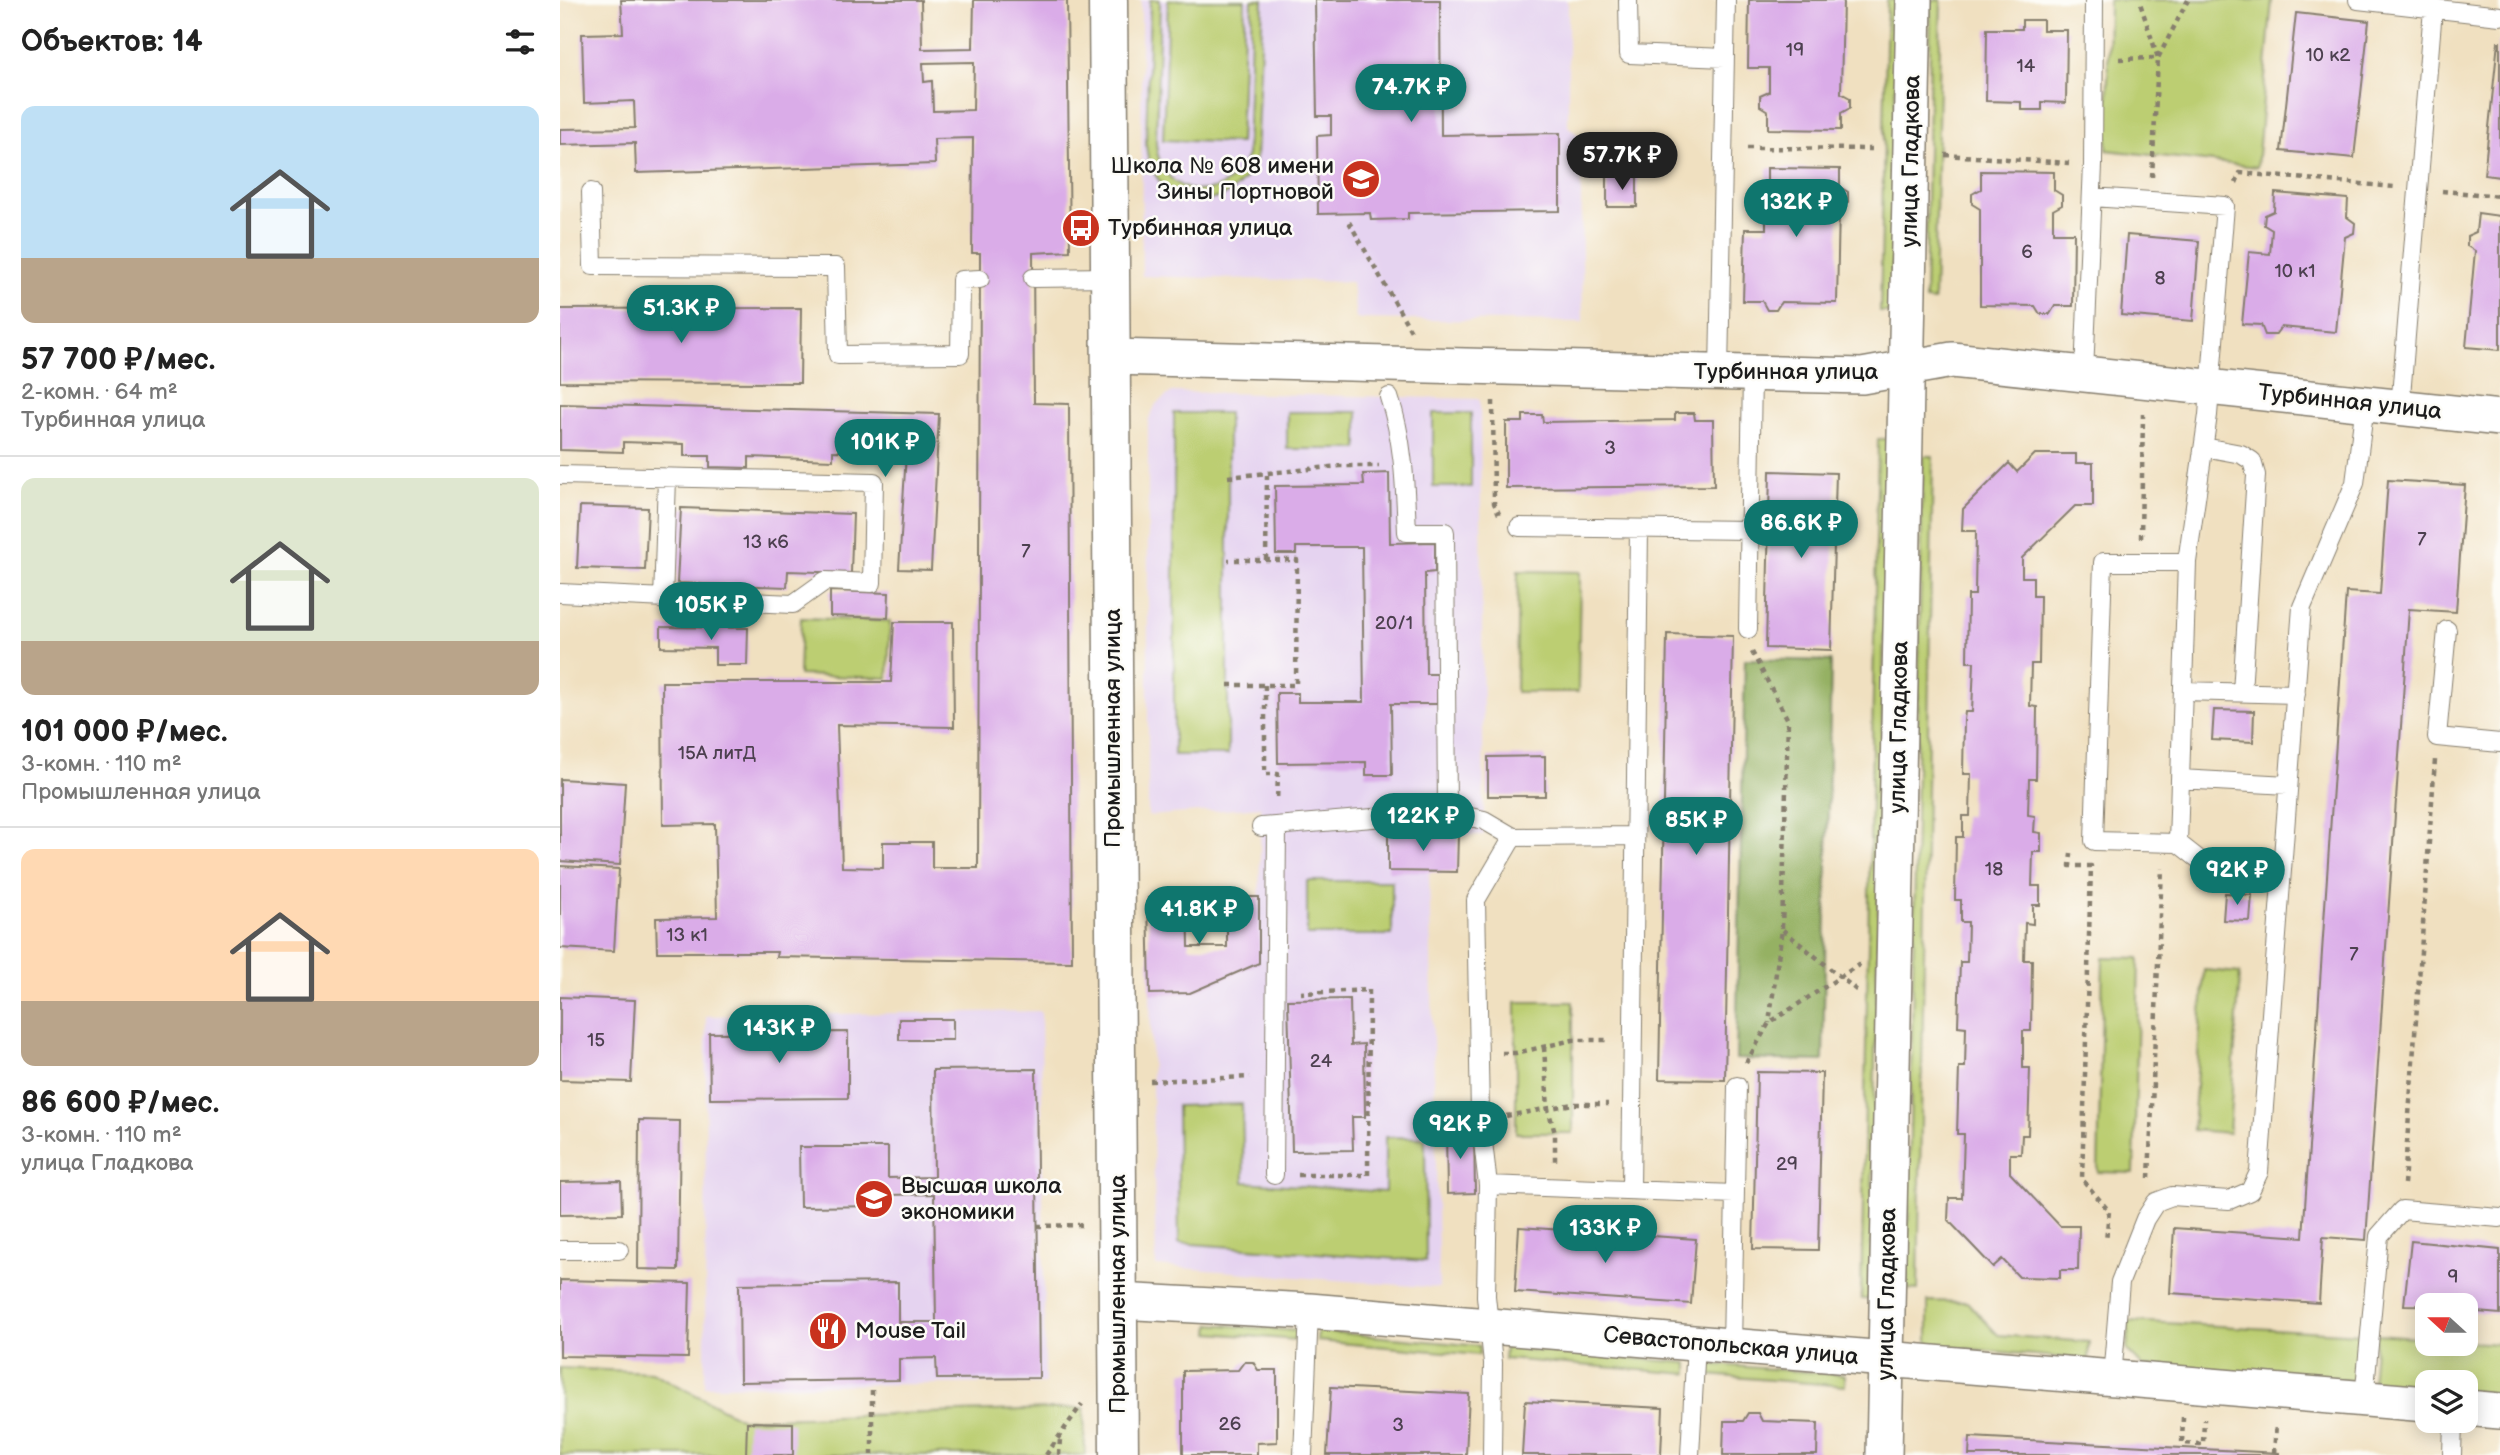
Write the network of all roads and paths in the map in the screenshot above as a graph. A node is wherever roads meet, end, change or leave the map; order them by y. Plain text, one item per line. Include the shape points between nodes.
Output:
1 (1108, 0) edge
2 (1629, 0) edge
3 (1726, 0) edge
4 (1914, 0) edge
5 (2094, 0) edge
6 (2139, 0) edge
7 (2188, 0) edge
8 (2358, 0) edge
9 (2433, 9) junction
10 (2500, 16) edge
11 (1725, 58) junction
12 (2158, 58) junction
13 (2094, 60) junction
14 (1723, 147) junction
15 (1876, 149) dead end
16 (1944, 155) dead end
17 (2094, 165) junction
18 (2418, 189) junction
19 (591, 192) dead end
20 (2500, 196) edge
21 (2092, 197) junction
22 (2151, 201) junction
23 (2225, 206) junction
24 (1349, 222) dead end
25 (1110, 277) junction
26 (1033, 278) dead end
27 (980, 279) dead end
28 (1416, 343) dead end
29 (1111, 357) junction
30 (1907, 368) junction
31 (1735, 373) junction
32 (2084, 373) junction
33 (2211, 387) junction
34 (1493, 390) dead end
35 (1389, 397) dead end
36 (2365, 404) junction
37 (2400, 408) junction
38 (2144, 409) dead end
39 (2500, 418) edge
40 (2142, 435) dead end
41 (2204, 447) junction
42 (1404, 466) junction
43 (560, 475) edge
44 (1266, 475) junction
45 (1228, 477) dead end
46 (667, 478) junction
47 (1519, 527) joint
48 (1639, 529) junction
49 (1750, 530) junction
50 (1228, 560) dead end
51 (1266, 560) junction
52 (2187, 562) junction
53 (560, 593) edge
54 (663, 600) junction
55 (1748, 629) joint
56 (2447, 629) dead end
57 (1228, 685) dead end
58 (1265, 685) junction
59 (2183, 691) junction
60 (2242, 692) junction
61 (2296, 694) junction
62 (2437, 737) junction
63 (2500, 743) edge
64 (2180, 779) junction
65 (2288, 785) junction
66 (1447, 812) junction
67 (1269, 827) junction
68 (1635, 836) junction
69 (1513, 837) junction
70 (2171, 842) junction
71 (2281, 880) junction
72 (1782, 930) junction
73 (1860, 964) dead end
74 (1840, 977) junction
75 (1860, 993) dead end
76 (1275, 994) junction
77 (1769, 1023) junction
78 (1633, 1040) junction
79 (1544, 1047) junction
80 (1480, 1053) junction
81 (1275, 1076) junction
82 (1152, 1081) dead end
83 (1737, 1086) joint
84 (1632, 1104) junction
85 (1548, 1110) junction
86 (1480, 1116) junction
87 (1274, 1175) joint
88 (1489, 1185) junction
89 (1556, 1187) junction
90 (1631, 1190) junction
91 (1735, 1194) junction
92 (2156, 1202) junction
93 (2402, 1210) junction
94 (2500, 1218) edge
95 (1072, 1225) dead end
96 (1037, 1226) dead end
97 (560, 1250) edge
98 (619, 1250) dead end
99 (1118, 1301) junction
100 (1309, 1311) junction
101 (1490, 1326) junction
102 (1696, 1343) junction
103 (1731, 1346) junction
104 (1886, 1359) junction
105 (2112, 1378) junction
106 (872, 1390) dead end
107 (1086, 1398) dead end
108 (2364, 1399) junction
109 (2415, 1403) edge
110 (2478, 1409) edge
111 (2500, 1411) edge
112 (2183, 1418) dead end
113 (2204, 1420) dead end
114 (2276, 1425) dead end
115 (2453, 1433) edge
116 (1060, 1436) junction
117 (2274, 1452) dead end
118 (872, 1455) edge
119 (1046, 1455) edge
120 (1059, 1455) edge
121 (1119, 1455) edge
122 (1303, 1455) edge
123 (1492, 1455) edge
124 (1690, 1455) edge
125 (1884, 1455) edge
126 (2452, 1455) edge

1 - 25 street, Промышленная улица
2 - 11 lane via 1629,54
3 - 11 lane
4 - 30 street, улица Гладкова
5 - 13 lane
6 - 12 path
7 - 12 path
8 - 9 lane
9 - 10 lane
9 - 18 lane
11 - 14 lane
12 - 13 path
12 - 22 path
13 - 17 lane
14 - 15 path
14 - 31 lane
16 - 17 path
17 - 21 lane
18 - 20 path
18 - 23 path via 2240,173
18 - 37 lane
19 - 27 lane via 593,265 836,267 838,355 960,355 961,280
21 - 22 lane
21 - 32 lane
22 - 23 lane
23 - 33 lane
24 - 28 path
25 - 26 lane
25 - 29 street, Промышленная улица
29 - 31 street, Турбинная улица
29 - 99 street, Промышленная улица
30 - 31 street, Турбинная улица via 1862,376
30 - 32 street, Турбинная улица via 1952,360
30 - 104 street, улица Гладкова
31 - 49 lane
32 - 33 street, Турбинная улица
33 - 36 street, Турбинная улица
33 - 41 lane
34 - 47 path via 1494,503 1502,519
35 - 42 lane
36 - 37 street, Турбинная улица
36 - 61 lane via 2355,483 2302,607
37 - 39 street, Турбинная улица
38 - 40 path
41 - 52 lane
41 - 60 lane via 2241,454 2252,461 2256,475
42 - 44 path via 1340,466
42 - 66 lane via 1407,532 1445,532
43 - 46 lane
44 - 45 path
44 - 51 path
46 - 54 lane
46 - 54 lane via 874,482 872,583 825,581 793,604
47 - 48 lane
48 - 49 lane
48 - 68 lane
49 - 55 lane
50 - 51 path
51 - 58 path via 1297,560 1296,685
52 - 59 lane
52 - 70 lane via 2103,562 2094,841
53 - 54 lane
55 - 72 path via 1748,644 1788,720
56 - 62 lane
57 - 58 path
58 - 67 path via 1265,774 1278,774
59 - 60 lane
59 - 64 lane
60 - 61 lane
61 - 65 lane
62 - 63 lane
62 - 93 path
64 - 65 lane
64 - 70 lane
65 - 71 lane
66 - 67 lane
66 - 69 lane via 1484,820
67 - 76 lane
68 - 69 lane
68 - 78 lane
69 - 80 lane via 1476,900
70 - 71 lane via 2220,876
70 - 92 path via 2148,1177
71 - 92 lane via 2259,1172 2250,1191 2230,1200 2172,1196
72 - 74 path
72 - 77 path
73 - 74 path
74 - 75 path
74 - 77 path
76 - 81 lane
76 - 87 path via 1369,990 1368,1175
77 - 83 path via 1738,1076
78 - 79 path via 1573,1040
78 - 84 lane
79 - 80 path
79 - 85 path
80 - 86 lane
81 - 82 path
81 - 87 lane
83 - 91 lane
84 - 85 path via 1573,1104
84 - 90 lane
85 - 86 path
85 - 89 path via 1555,1133
86 - 88 lane
88 - 89 lane
88 - 101 lane via 1486,1296
89 - 90 lane
90 - 91 lane
91 - 103 lane
92 - 105 lane via 2119,1282
93 - 94 lane
93 - 108 lane via 2379,1236
95 - 96 path
97 - 98 lane
99 - 100 street, Севастопольская улица
99 - 121 street, Промышленная улица
100 - 101 street, Севастопольская улица
100 - 122 lane
101 - 102 street, Севастопольская улица
101 - 123 lane
102 - 103 street, Севастопольская улица
102 - 124 lane
103 - 104 street, Севастопольская улица
104 - 105 street, Севастопольская улица
104 - 125 street, улица Гладкова
105 - 108 street, Севастопольская улица
106 - 118 path
107 - 116 path
108 - 109 street, Севастопольская улица
110 - 111 street
112 - 113 path via 2182,1443 2192,1446 2203,1444
114 - 117 path
115 - 126 lane
116 - 119 path
116 - 120 path

